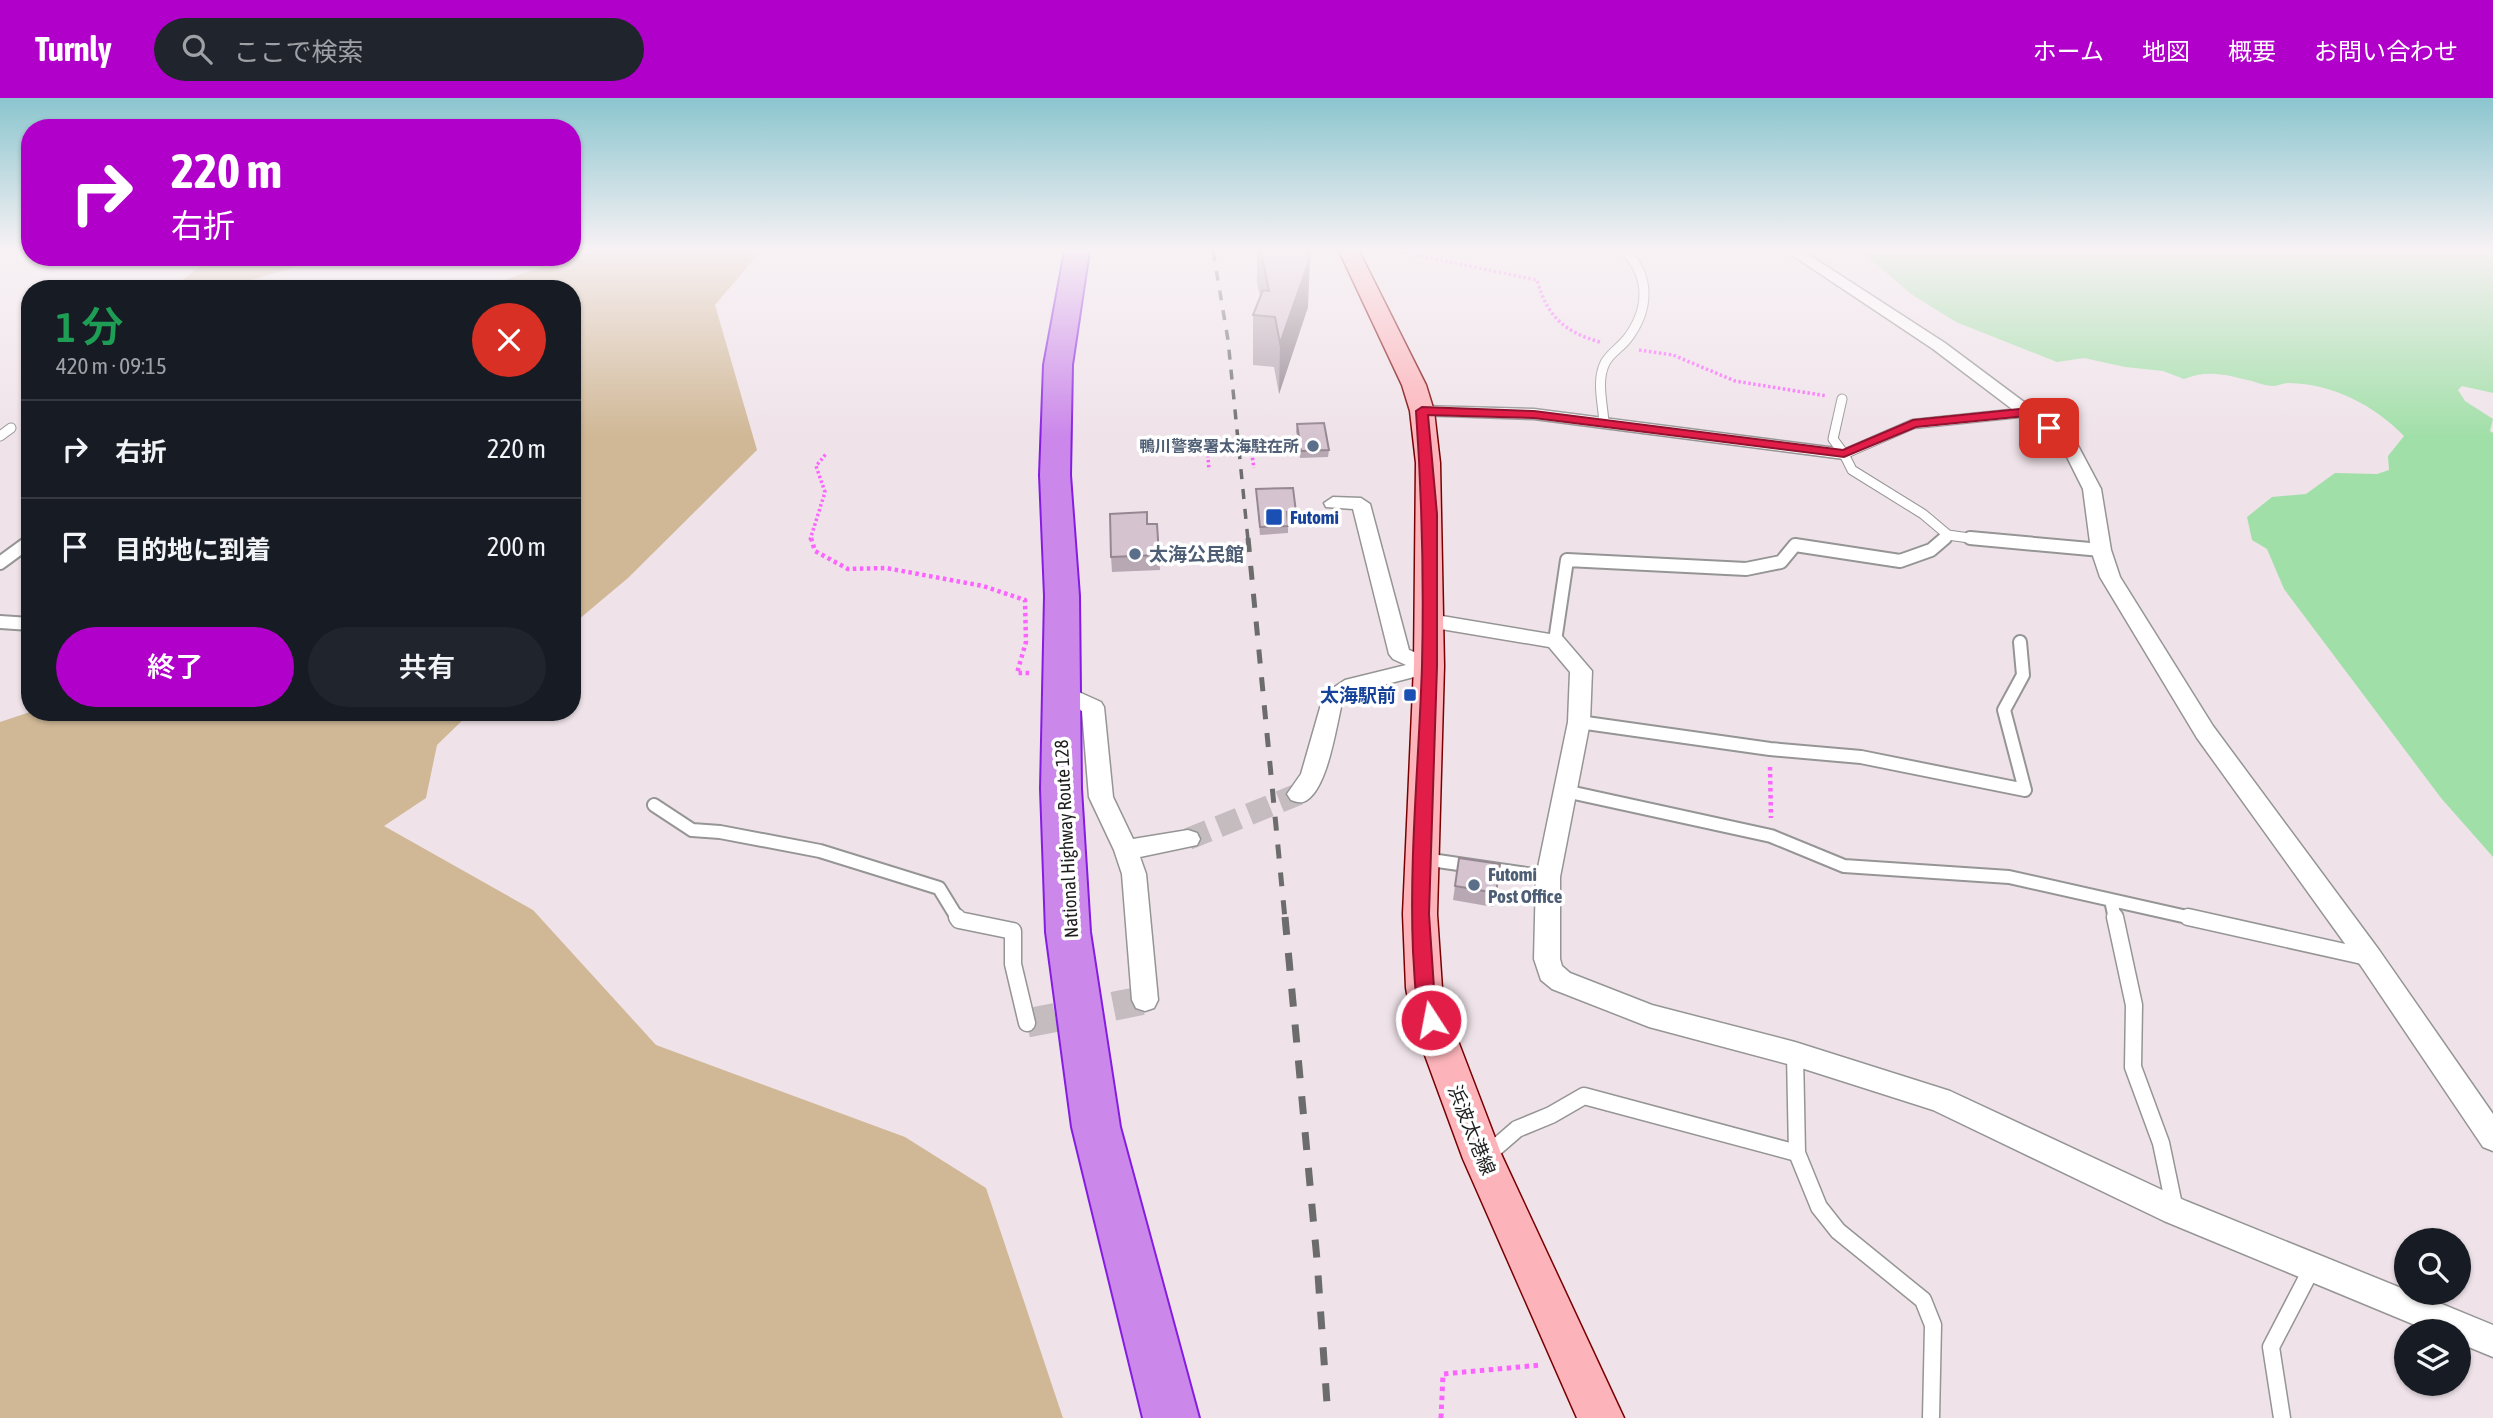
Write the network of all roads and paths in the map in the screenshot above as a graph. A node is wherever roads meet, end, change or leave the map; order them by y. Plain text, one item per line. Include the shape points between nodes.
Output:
1 (1067, 313) edge
2 (1380, 313) edge
3 (1639, 313) edge
4 (1888, 313) edge
5 (1842, 399) dead end
6 (1422, 411) junction
7 (2029, 412) junction
8 (1604, 423) junction
9 (11, 428) dead end
10 (0, 436) edge
11 (826, 454) dead end
12 (1844, 454) junction
13 (1254, 468) dead end
14 (1209, 470) dead end
15 (1333, 503) dead end
16 (1948, 535) junction
17 (21, 548) edge
18 (2101, 550) junction
19 (0, 563) edge
20 (1430, 621) junction
21 (0, 622) edge
22 (21, 623) edge
23 (1555, 641) junction
24 (2020, 642) dead end
25 (1429, 666) junction
26 (1061, 682) junction
27 (1579, 723) junction
28 (1770, 749) junction
29 (1565, 791) junction
30 (1298, 794) tunnel mouth
31 (654, 805) dead end
32 (1771, 836) junction
33 (1188, 839) tunnel mouth
34 (1126, 850) junction
35 (1424, 859) junction
36 (1548, 877) junction
37 (2111, 900) junction
38 (2370, 958) junction
39 (1145, 1000) dead end
40 (1027, 1023) dead end
41 (1795, 1054) junction
42 (2493, 1138) edge
43 (1797, 1153) junction
44 (1483, 1159) junction
45 (2175, 1211) junction
46 (2312, 1268) junction
47 (2493, 1341) edge
48 (1573, 1362) junction
49 (1171, 1418) edge
50 (1441, 1418) edge
51 (1601, 1418) edge
52 (1931, 1418) edge
53 (2282, 1418) edge

1 - 26 highway, National Highway Route 128 via 1058,365 1055,475
2 - 6 main road, 浜波太港線
3 - 8 lane via 1626,340 1613,350 1602,370
4 - 7 street
5 - 12 lane via 1833,439
6 - 8 street via 1534,414
6 - 20 main road, 浜波太港線 via 1430,514
7 - 12 lane via 1913,424
7 - 18 street via 2069,444 2092,489
8 - 12 street
9 - 10 lane
11 - 26 path via 816,466 825,492 810,541 814,551 848,569 886,568 983,586 1025,600 1026,642 1017,673
12 - 16 lane via 1852,470
13 - 14 path, bridge via 1250,443 1207,445
15 - 25 street via 1361,504 1400,654
16 - 18 lane
16 - 23 lane via 1931,550 1900,561 1795,545 1781,562 1746,569 1567,560
17 - 19 lane
18 - 38 street via 2110,577 2205,732
20 - 23 street
20 - 25 main road, 浜波太港線
21 - 22 lane
23 - 27 street via 1581,671
24 - 28 lane via 2024,675 2004,710 2025,790 1861,757
25 - 30 street via 1353,685 1332,699 1312,776
25 - 35 main road, 浜波太港線
26 - 34 street via 1093,706 1101,796
26 - 49 highway, National Highway Route 128 via 1060,789 1068,932 1096,1127
27 - 28 lane
27 - 29 street
28 - 32 path
29 - 32 lane
29 - 36 street
31 - 40 lane via 692,830 820,851 939,888 959,920 1013,931 1013,964
32 - 37 lane via 1844,866 2009,877
33 - 34 street
34 - 39 street via 1134,874
35 - 36 lane
35 - 44 main road, 浜波太港線 via 1420,914 1424,988 1442,1054
36 - 41 street via 1547,959 1550,972 1560,981 1650,1016
37 - 38 lane
37 - 45 lane via 2134,1005 2133,1067 2161,1143
38 - 42 street
41 - 43 lane
41 - 45 street via 1940,1100
43 - 44 lane via 1584,1096 1517,1129
43 - 52 lane via 1819,1207 1838,1231 1923,1300 1933,1325
44 - 48 main road, 浜波太港線
45 - 46 street
46 - 47 street
46 - 53 lane via 2271,1348
48 - 50 path via 1443,1374
48 - 51 main road, 浜波太港線

